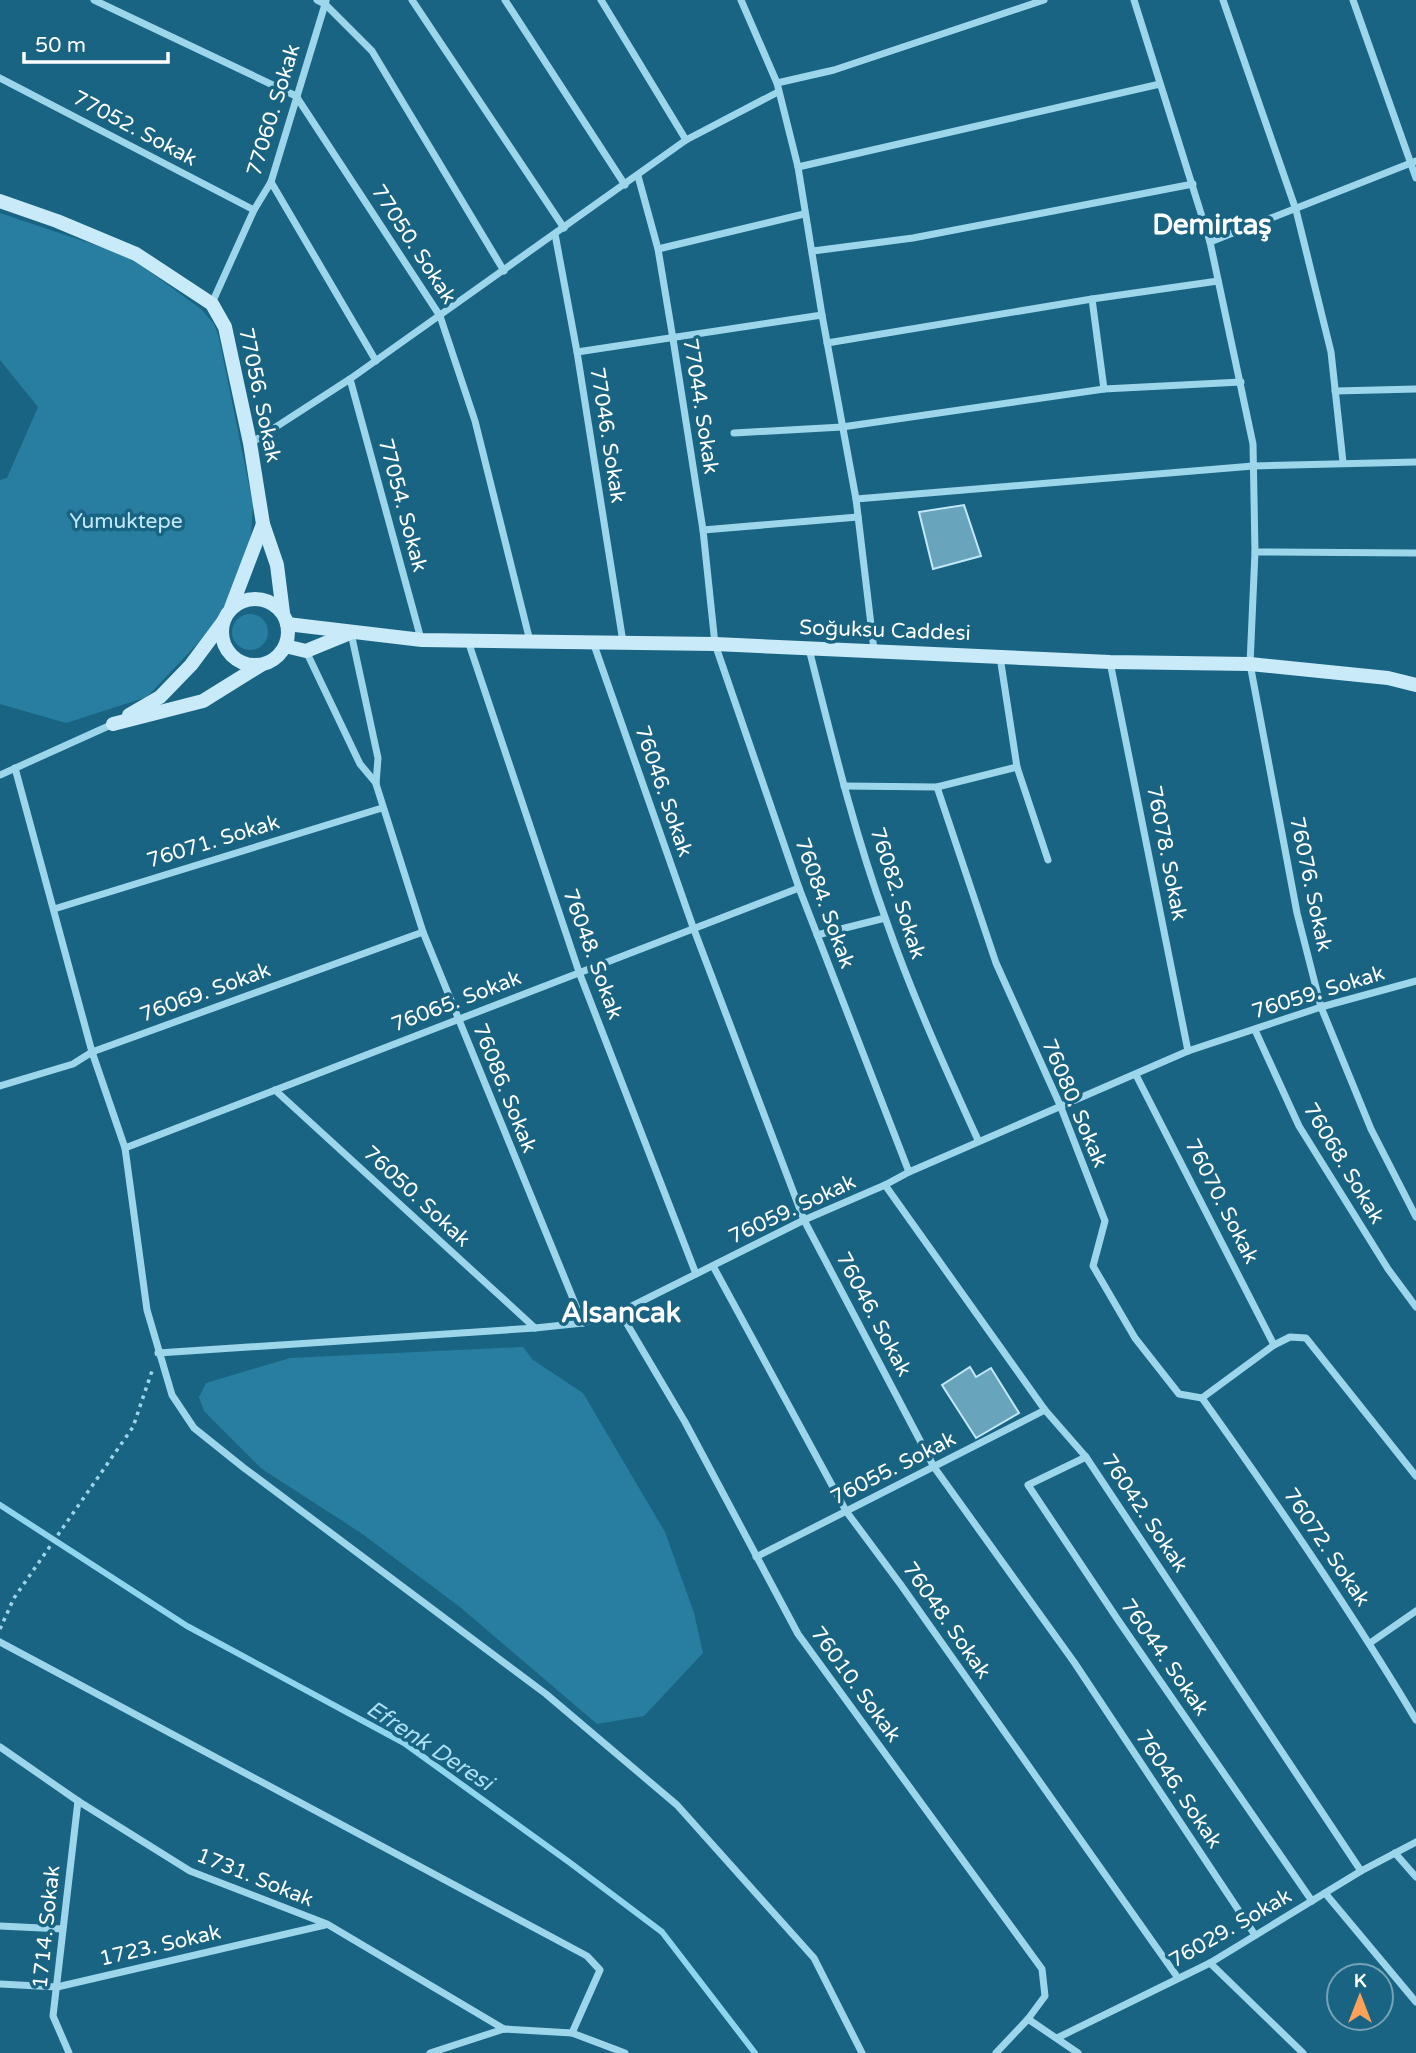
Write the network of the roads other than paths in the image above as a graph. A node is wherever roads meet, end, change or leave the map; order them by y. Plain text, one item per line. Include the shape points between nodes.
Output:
1 (94, 0) edge
2 (412, 0) edge
3 (505, 0) edge
4 (601, 0) edge
5 (1044, 0) edge
6 (1134, 0) edge
7 (1223, 0) edge
8 (1353, 0) edge
9 (323, 1) edge
10 (744, 1) edge
11 (0, 78) edge
12 (1160, 84) junction
13 (777, 88) junction
14 (296, 96) junction
15 (686, 140) junction
16 (1413, 162) edge
17 (797, 167) junction
18 (638, 176) junction
19 (1416, 178) edge
20 (271, 182) junction
21 (1193, 184) junction
22 (625, 185) junction
23 (0, 201) edge
24 (254, 210) junction
25 (1296, 210) junction
26 (804, 214) junction
27 (564, 228) junction
28 (555, 234) junction
29 (1210, 243) junction
30 (658, 249) junction
31 (813, 251) junction
32 (504, 271) junction
33 (1218, 281) junction
34 (1092, 299) junction
35 (212, 304) junction
36 (822, 315) junction
37 (440, 316) junction
38 (673, 339) junction
39 (827, 343) junction
40 (577, 352) junction
41 (376, 361) junction
42 (350, 379) junction
43 (1241, 382) junction
44 (1416, 389) edge
45 (1104, 390) junction
46 (1335, 391) junction
47 (842, 427) junction
48 (734, 433) dead end
49 (250, 443) junction
50 (1343, 462) junction
51 (1416, 462) edge
52 (1253, 466) junction
53 (856, 499) junction
54 (858, 517) junction
55 (263, 524) junction
56 (703, 530) junction
57 (1255, 552) junction
58 (1416, 553) edge
59 (227, 615) junction
60 (285, 619) junction
61 (351, 632) junction
62 (422, 640) junction
63 (468, 641) junction
64 (530, 641) junction
65 (593, 642) junction
66 (623, 643) junction
67 (715, 644) junction
68 (285, 646) junction
69 (809, 649) junction
70 (874, 650) junction
71 (306, 651) junction
72 (1000, 655) junction
73 (1110, 662) junction
74 (1250, 664) junction
75 (261, 665) junction
76 (1416, 685) edge
77 (113, 724) junction
78 (1017, 767) junction
79 (15, 768) junction
80 (0, 775) edge
81 (376, 784) junction
82 (844, 786) junction
83 (937, 787) junction
84 (382, 808) junction
85 (1048, 860) dead end
86 (799, 888) junction
87 (54, 909) junction
88 (885, 918) junction
89 (693, 927) junction
90 (424, 932) junction
91 (817, 935) junction
92 (579, 972) junction
93 (1416, 981) edge
94 (1321, 1007) junction
95 (457, 1018) junction
96 (1255, 1030) junction
97 (1188, 1051) junction
98 (92, 1052) junction
99 (1136, 1075) junction
100 (0, 1086) edge
101 (275, 1090) junction
102 (1060, 1105) junction
103 (978, 1140) junction
104 (125, 1148) junction
105 (909, 1172) junction
106 (885, 1185) junction
107 (1416, 1217) edge
108 (804, 1220) junction
109 (713, 1266) junction
110 (696, 1274) junction
111 (1416, 1307) edge
112 (620, 1312) junction
113 (583, 1323) junction
114 (535, 1328) junction
115 (1274, 1345) junction
116 (158, 1353) junction
117 (1202, 1398) junction
118 (1045, 1410) junction
119 (1086, 1457) junction
120 (934, 1467) junction
121 (1416, 1476) edge
122 (846, 1511) junction
123 (757, 1557) junction
124 (1416, 1611) edge
125 (0, 1642) edge
126 (1370, 1643) junction
127 (1416, 1720) edge
128 (0, 1746) edge
129 (78, 1801) junction
130 (1416, 1842) edge
131 (1395, 1853) junction
132 (1361, 1871) junction
133 (1416, 1877) edge
134 (1325, 1893) junction
135 (1312, 1901) junction
136 (327, 1924) junction
137 (0, 1926) edge
138 (62, 1929) junction
139 (1255, 1936) junction
140 (1210, 1963) junction
141 (1178, 1978) junction
142 (0, 1984) edge
143 (57, 1987) junction
144 (1416, 2002) edge
145 (1028, 2019) junction
146 (504, 2029) junction
147 (572, 2033) junction
148 (1057, 2038) junction
149 (69, 2053) edge
150 (429, 2053) edge
151 (625, 2053) edge
152 (862, 2053) edge
153 (996, 2053) edge
154 (1078, 2053) edge
155 (1303, 2053) edge

1 - 14 street
2 - 27 street
3 - 22 street
4 - 15 street
5 - 13 street
6 - 12 street, 76076. Sokak
7 - 25 street
8 - 16 street
9 - 14 street, 77060. Sokak
9 - 32 street via 372,51
10 - 13 street
11 - 24 street, 77052. Sokak
12 - 17 street
12 - 21 street, 76076. Sokak
13 - 15 street
13 - 17 street
14 - 20 street, 77060. Sokak
14 - 37 street, 77050. Sokak
15 - 18 street
16 - 19 street
16 - 25 street
17 - 26 street
18 - 22 street
18 - 30 street, 77044. Sokak
20 - 24 street, 77060. Sokak
20 - 41 street
21 - 29 street, 76076. Sokak
21 - 31 street via 914,238
22 - 27 street
23 - 35 street via 136,254
24 - 35 street, 77060. Sokak
25 - 29 street
25 - 46 street via 1331,352
26 - 30 street
26 - 31 street
27 - 28 street
28 - 32 street
28 - 40 street, 77046. Sokak
29 - 33 street, 76076. Sokak
30 - 38 street, 77044. Sokak
31 - 36 street
32 - 37 street
33 - 34 street
33 - 43 street, 76076. Sokak
34 - 39 street
34 - 45 street
35 - 49 street, 77056. Sokak via 225,327
36 - 38 street
36 - 39 street
37 - 41 street
37 - 64 street, 77050. Sokak via 475,421
38 - 40 street
38 - 56 street, 77044. Sokak
39 - 47 street
40 - 66 street, 77046. Sokak
41 - 42 street
42 - 49 street
42 - 62 street, 77054. Sokak
43 - 45 street
43 - 52 street, 76076. Sokak
44 - 46 street
45 - 47 street
46 - 50 street
47 - 48 street
47 - 53 street
49 - 55 street, 77056. Sokak
50 - 51 street
50 - 52 street
52 - 53 street
52 - 57 street, 76076. Sokak
53 - 54 street
54 - 56 street
54 - 70 street
55 - 59 street
55 - 60 street, 77056. Sokak via 277,565
56 - 67 street, 77044. Sokak
57 - 58 street
57 - 74 street, 76076. Sokak
59 - 60 street via 241,602 253,599 275,605
59 - 75 street via 222,633 232,656
59 - 77 street via 191,665 160,697
60 - 61 street, Soğuksu Caddesi
60 - 68 street
61 - 62 street, Soğuksu Caddesi
61 - 71 street
61 - 81 street, 76086. Sokak via 378,758
62 - 63 street, Soğuksu Caddesi
63 - 64 street, Soğuksu Caddesi
63 - 92 street, 76048. Sokak
64 - 65 street, Soğuksu Caddesi
65 - 66 street, Soğuksu Caddesi
65 - 89 street, 76046. Sokak
66 - 67 street, Soğuksu Caddesi
67 - 69 street, Soğuksu Caddesi
67 - 86 street, 76084. Sokak
68 - 71 street
68 - 75 street
69 - 70 street, Soğuksu Caddesi
69 - 82 street, 76082. Sokak
70 - 72 street, Soğuksu Caddesi
71 - 81 street, 76086. Sokak via 360,764
72 - 73 street, Soğuksu Caddesi
72 - 78 street
73 - 74 street, Soğuksu Caddesi
73 - 97 street, 76078. Sokak
74 - 76 street, Soğuksu Caddesi
74 - 94 street, 76076. Sokak via 1297,913
75 - 77 street via 203,701
77 - 79 street
78 - 83 street
78 - 85 street
79 - 80 street
79 - 87 street
81 - 84 street, 76086. Sokak
82 - 83 street
82 - 88 street, 76082. Sokak
83 - 102 street, 76080. Sokak via 996,963
84 - 87 street, 76071. Sokak
84 - 90 street, 76086. Sokak
86 - 89 street, 76065. Sokak
86 - 91 street, 76084. Sokak
87 - 98 street
88 - 91 street
88 - 103 street, 76082. Sokak via 916,1003
89 - 92 street, 76065. Sokak
89 - 108 street, 76046. Sokak
90 - 95 street, 76086. Sokak
90 - 98 street, 76069. Sokak
91 - 105 street, 76084. Sokak
92 - 95 street, 76065. Sokak
92 - 110 street, 76048. Sokak
93 - 94 street, 76059. Sokak
94 - 96 street, 76059. Sokak
94 - 107 street, 76076. Sokak via 1371,1129
95 - 101 street, 76065. Sokak
95 - 113 street, 76086. Sokak
96 - 97 street, 76059. Sokak
96 - 111 street, 76068. Sokak via 1299,1126
97 - 99 street, 76059. Sokak
98 - 100 street, 76069. Sokak via 73,1064
98 - 104 street
99 - 102 street, 76059. Sokak
99 - 115 street, 76070. Sokak
101 - 104 street, 76065. Sokak
101 - 114 street, 76050. Sokak
102 - 103 street, 76059. Sokak
102 - 117 street, 76080. Sokak via 1105,1221 1093,1266 1135,1338 1179,1394
103 - 105 street, 76059. Sokak
104 - 116 street via 147,1310
105 - 106 street, 76059. Sokak
106 - 108 street, 76059. Sokak
106 - 118 street, 76042. Sokak
108 - 109 street, 76059. Sokak
108 - 120 street, 76046. Sokak
109 - 110 street, 76059. Sokak
109 - 122 street, 76048. Sokak
110 - 112 street, 76059. Sokak
112 - 113 street, 76059. Sokak
112 - 123 street, 76010. Sokak
113 - 114 street, 76059. Sokak
114 - 116 street, 76059. Sokak
115 - 117 street
115 - 121 street via 1290,1337 1306,1338
116 - 152 street via 172,1395 194,1428 546,1693 677,1805 814,1958
117 - 126 street, 76072. Sokak
118 - 119 street, 76042. Sokak
118 - 120 street, 76055. Sokak
119 - 132 street, 76042. Sokak
119 - 135 street, 76044. Sokak via 1028,1485
120 - 122 street, 76055. Sokak
120 - 139 street, 76046. Sokak via 1074,1662
122 - 123 street, 76055. Sokak
122 - 141 street, 76048. Sokak
123 - 145 street, 76010. Sokak via 798,1633 1042,1969 1045,1996
124 - 126 street
125 - 147 street via 587,1956 600,1970
126 - 127 street, 76072. Sokak
128 - 129 street, 1731. Sokak
129 - 136 street, 1731. Sokak via 190,1871
129 - 138 street, 1714. Sokak
130 - 131 street, 76029. Sokak
131 - 132 street, 76029. Sokak
131 - 133 street
132 - 134 street, 76029. Sokak
134 - 135 street, 76029. Sokak
134 - 144 street
135 - 139 street, 76029. Sokak
136 - 143 street, 1723. Sokak
136 - 146 street, 1731. Sokak
137 - 138 street
138 - 143 street, 1714. Sokak
139 - 140 street, 76029. Sokak
140 - 141 street, 76029. Sokak
140 - 155 street
141 - 148 street, 76029. Sokak
142 - 143 street, 1723. Sokak
143 - 149 street, 1714. Sokak via 53,2017
145 - 148 street
145 - 153 street, 76010. Sokak
146 - 147 street
146 - 150 street
147 - 151 street
148 - 154 street

